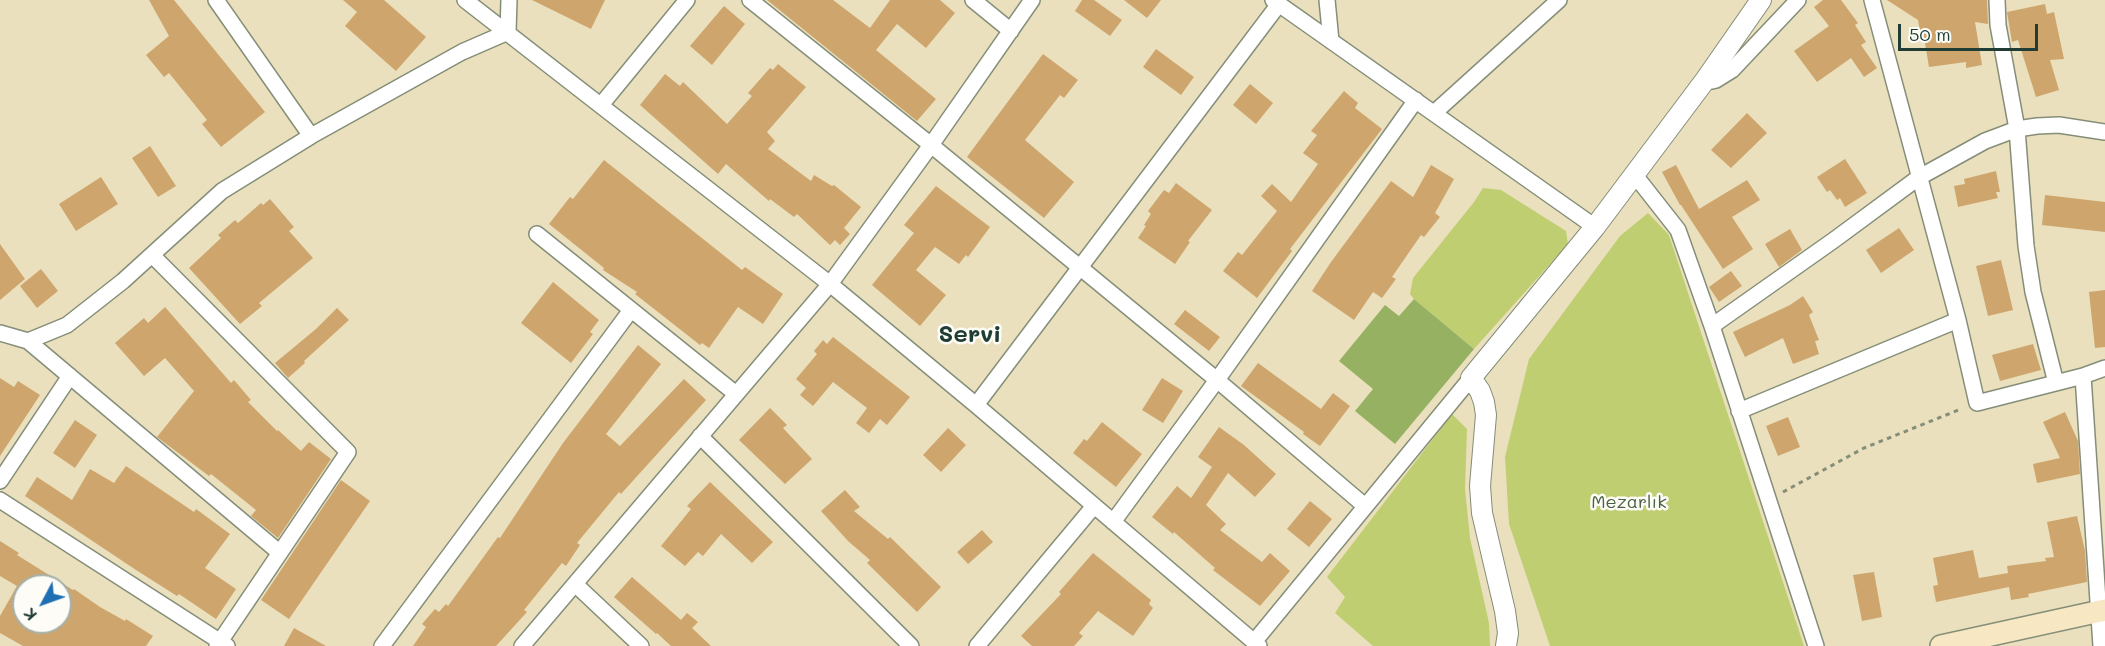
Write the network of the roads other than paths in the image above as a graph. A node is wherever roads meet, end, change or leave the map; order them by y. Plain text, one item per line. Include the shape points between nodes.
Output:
1 (216, 0) edge
2 (465, 0) edge
3 (509, 0) edge
4 (687, 0) edge
5 (750, 0) edge
6 (973, 0) edge
7 (1032, 0) edge
8 (1327, 0) edge
9 (1559, 0) edge
10 (1761, 0) edge
11 (1797, 0) edge
12 (1872, 0) edge
13 (1997, 0) edge
14 (1276, 2) edge
15 (1011, 31) junction
16 (508, 32) junction
17 (1331, 41) junction
18 (1706, 79) junction
19 (1416, 100) junction
20 (601, 105) junction
21 (1434, 113) junction
22 (2017, 129) junction
23 (2105, 132) edge
24 (311, 136) junction
25 (931, 145) junction
26 (1634, 174) junction
27 (1918, 178) junction
28 (1595, 227) junction
29 (537, 234) dead end
30 (152, 255) junction
31 (1079, 268) junction
32 (830, 284) junction
33 (631, 310) junction
34 (1958, 320) junction
35 (1712, 326) junction
36 (0, 333) edge
37 (28, 341) junction
38 (2105, 369) edge
39 (70, 376) junction
40 (2083, 376) junction
41 (1471, 378) junction
42 (1217, 380) junction
43 (2056, 383) junction
44 (736, 394) junction
45 (976, 405) junction
46 (1739, 411) junction
47 (700, 436) junction
48 (0, 482) edge
49 (0, 500) edge
50 (1094, 506) junction
51 (1365, 506) junction
52 (1113, 522) junction
53 (280, 553) junction
54 (574, 584) junction
55 (2102, 611) edge
56 (1256, 644) edge
57 (221, 645) edge
58 (907, 645) edge
59 (382, 646) edge
60 (522, 646) edge
61 (641, 646) edge
62 (976, 646) edge
63 (1506, 646) edge
64 (1816, 646) edge
65 (1941, 646) edge
66 (2101, 646) edge

1 - 24 street
2 - 16 street
3 - 16 street
4 - 20 street
5 - 25 street
6 - 15 street
7 - 15 street
8 - 17 street
9 - 21 street
10 - 18 street
11 - 18 street via 1732,70 1716,80
12 - 27 street
13 - 22 street
14 - 17 street
14 - 31 street
15 - 25 street
16 - 20 street
16 - 24 street via 462,52
17 - 19 street
18 - 26 street
19 - 21 street
19 - 42 street
20 - 32 street
21 - 28 street
22 - 23 street via 2059,125
22 - 27 street via 1985,141
22 - 43 street via 2033,292
24 - 30 street via 222,191
25 - 31 street
25 - 32 street
26 - 28 street
26 - 35 street via 1678,230
27 - 34 street
27 - 35 street
28 - 41 street
29 - 33 street
30 - 37 street via 68,325
30 - 53 street via 348,452
31 - 42 street
31 - 45 street
32 - 44 street
32 - 45 street
33 - 44 street
33 - 59 street
34 - 43 street via 1977,403
34 - 46 street
35 - 46 street
36 - 37 street
37 - 39 street
38 - 40 street
39 - 48 street
39 - 53 street
40 - 43 street
40 - 55 street
41 - 51 street
41 - 63 street via 1485,409 1482,513 1505,611
42 - 51 street
42 - 52 street
44 - 47 street
45 - 50 street
46 - 64 street
47 - 54 street
47 - 58 street
49 - 57 street
50 - 52 street
50 - 62 street
51 - 56 street
52 - 56 street
53 - 57 street
54 - 60 street
54 - 61 street
55 - 65 main road
55 - 66 street

